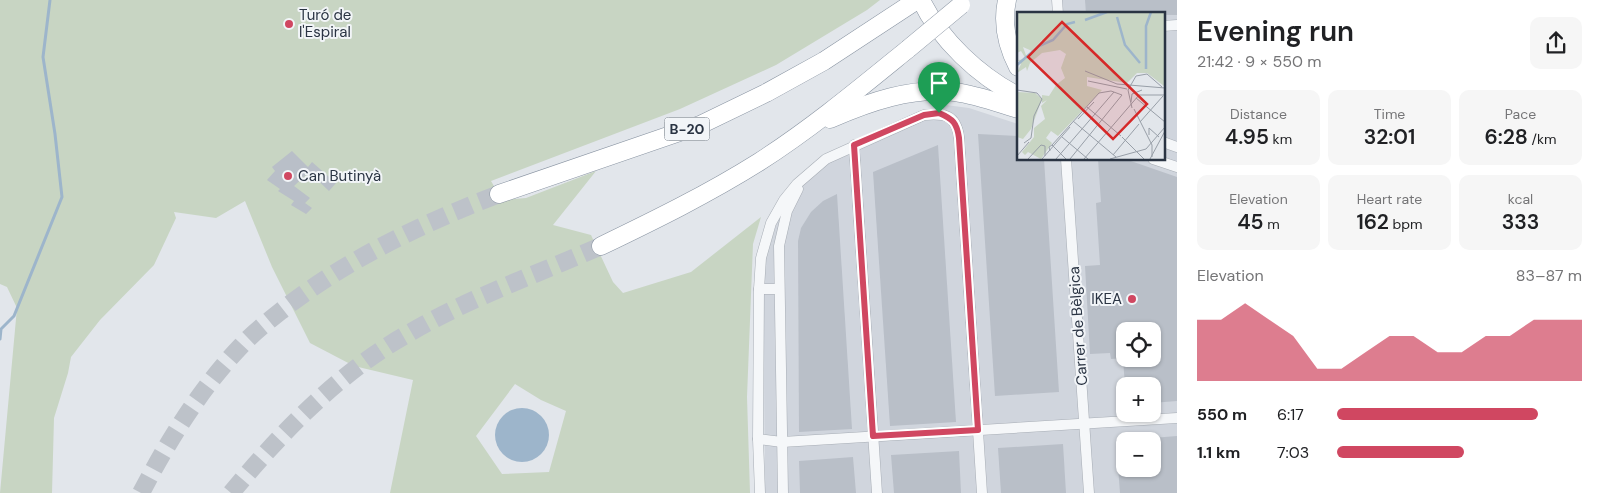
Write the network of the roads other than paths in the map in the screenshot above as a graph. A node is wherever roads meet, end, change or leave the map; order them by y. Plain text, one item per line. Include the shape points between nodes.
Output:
1 (919, 0) edge
2 (1007, 0) edge
3 (963, 2) edge
4 (1177, 25) edge
5 (1164, 26) edge
6 (1017, 65) edge
7 (1017, 95) edge
8 (1017, 109) edge
9 (806, 129) junction
10 (1164, 142) edge
11 (854, 145) junction
12 (1177, 147) edge
13 (1066, 160) edge
14 (1156, 160) edge
15 (1177, 167) edge
16 (804, 176) junction
17 (499, 194) tunnel mouth
18 (601, 246) tunnel mouth
19 (759, 289) junction
20 (779, 289) junction
21 (1177, 418) edge
22 (1085, 423) junction
23 (978, 430) junction
24 (873, 436) junction
25 (758, 439) junction
26 (782, 442) junction
27 (760, 493) edge
28 (783, 493) edge
29 (877, 493) edge
30 (982, 493) edge
31 (1090, 493) edge

1 - 7 highway via 970,63
1 - 17 highway, B-20 via 824,61 700,125
2 - 6 highway via 1008,44
3 - 9 highway, bridge
4 - 5 street
8 - 9 highway via 955,92 924,92 877,101
9 - 18 highway via 713,190
10 - 12 street
11 - 16 street via 826,158
11 - 23 street via 924,115 939,113 951,118 958,126
11 - 24 street
13 - 22 street, Carrer de Bèlgica
14 - 15 street
16 - 19 street via 784,200 771,223 761,258
16 - 20 street via 788,211 779,246
19 - 20 street
19 - 25 street
20 - 26 street
21 - 22 street
22 - 23 street
22 - 31 street, Carrer de Bèlgica
23 - 24 street
23 - 30 street
24 - 26 street
24 - 29 street
25 - 26 street
25 - 27 street
26 - 28 street

